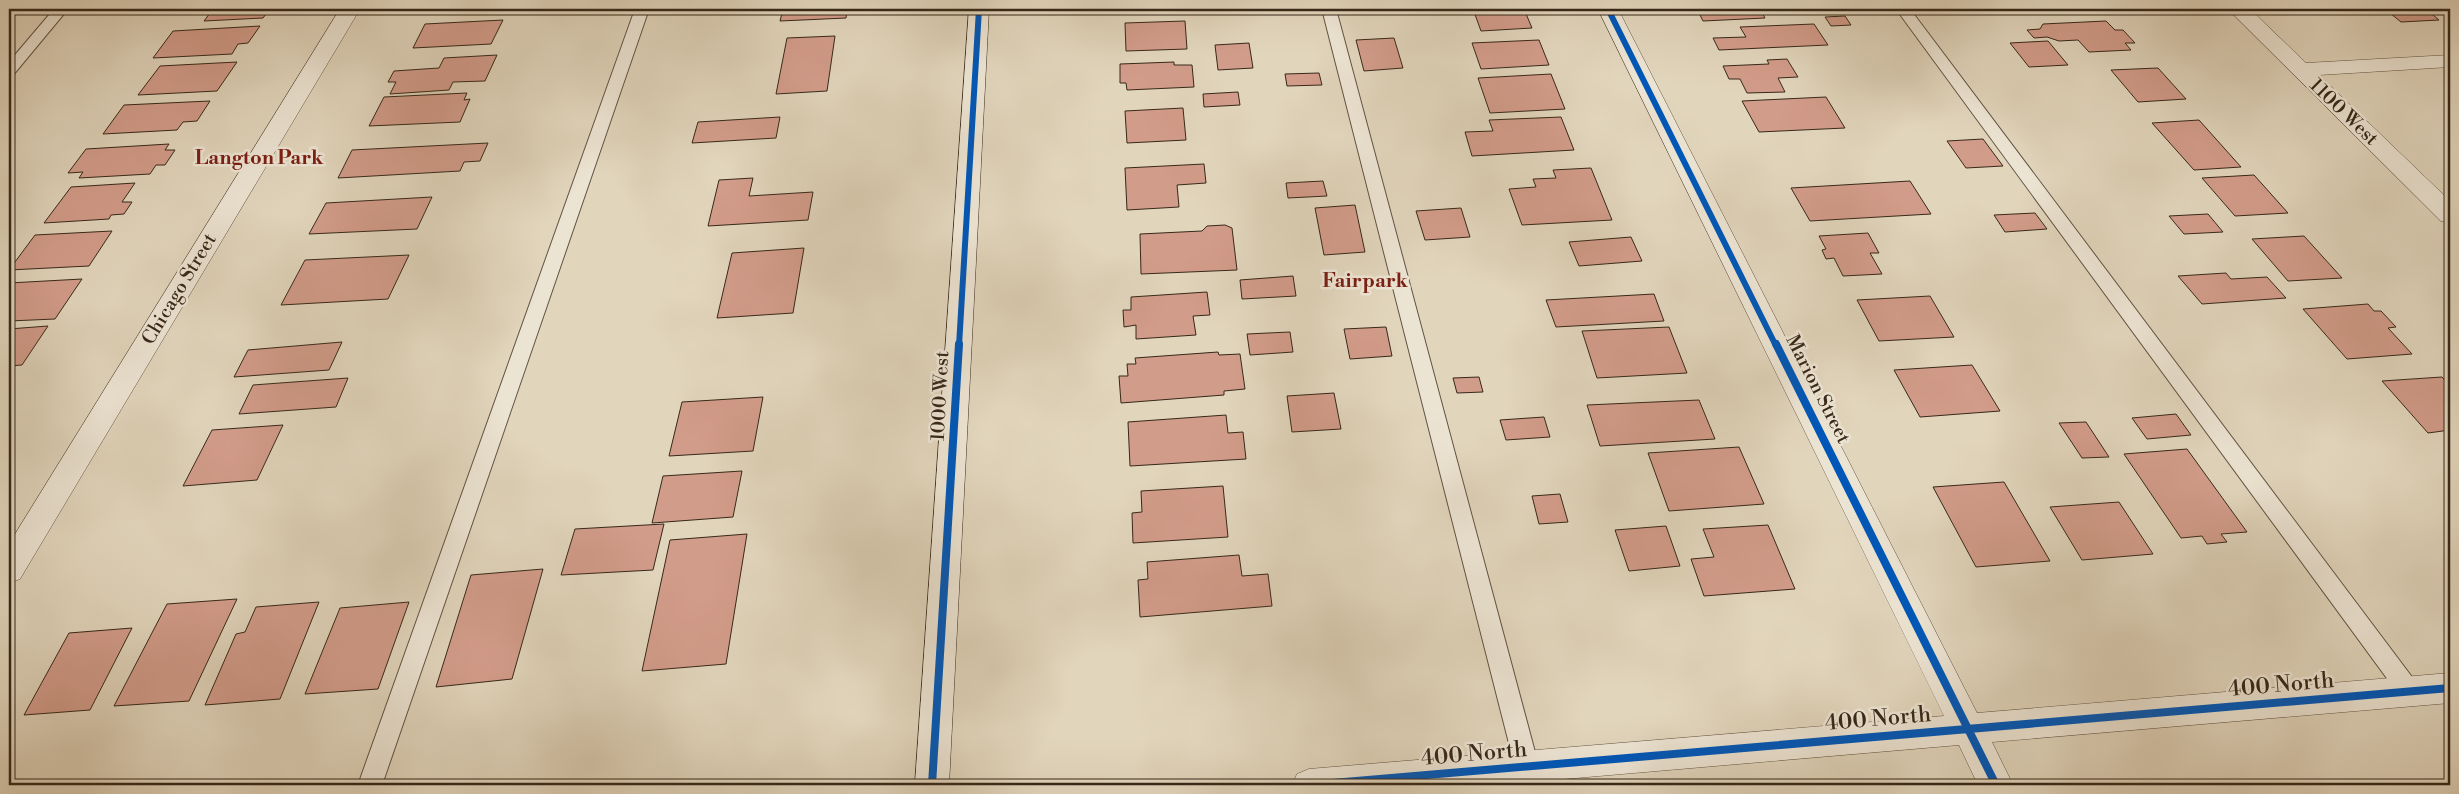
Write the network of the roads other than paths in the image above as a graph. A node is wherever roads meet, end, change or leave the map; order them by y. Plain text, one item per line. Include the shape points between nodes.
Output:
1 (61, 9) edge
2 (350, 9) edge
3 (642, 9) edge
4 (980, 9) edge
5 (1329, 9) edge
6 (1608, 9) edge
7 (1903, 9) edge
8 (2238, 9) edge
9 (2450, 62) edge
10 (9, 70) edge
11 (2300, 70) junction
12 (2450, 215) edge
13 (9, 570) edge
14 (2450, 688) edge
15 (2410, 692) junction
16 (1969, 729) junction
17 (1527, 767) junction
18 (370, 785) edge
19 (932, 785) edge
20 (1309, 785) edge
21 (1996, 785) edge

1 - 10 lane
2 - 13 street, Chicago Street
3 - 18 lane
4 - 19 street, 1000 West
5 - 17 lane
6 - 16 street, Marion Street
7 - 15 lane
8 - 11 street, 1100 West
9 - 11 street
11 - 12 street, 1100 West
14 - 15 street, 400 North
15 - 16 street, 400 North
16 - 17 street, 400 North
16 - 21 street, Marion Street
17 - 20 street, 400 North

